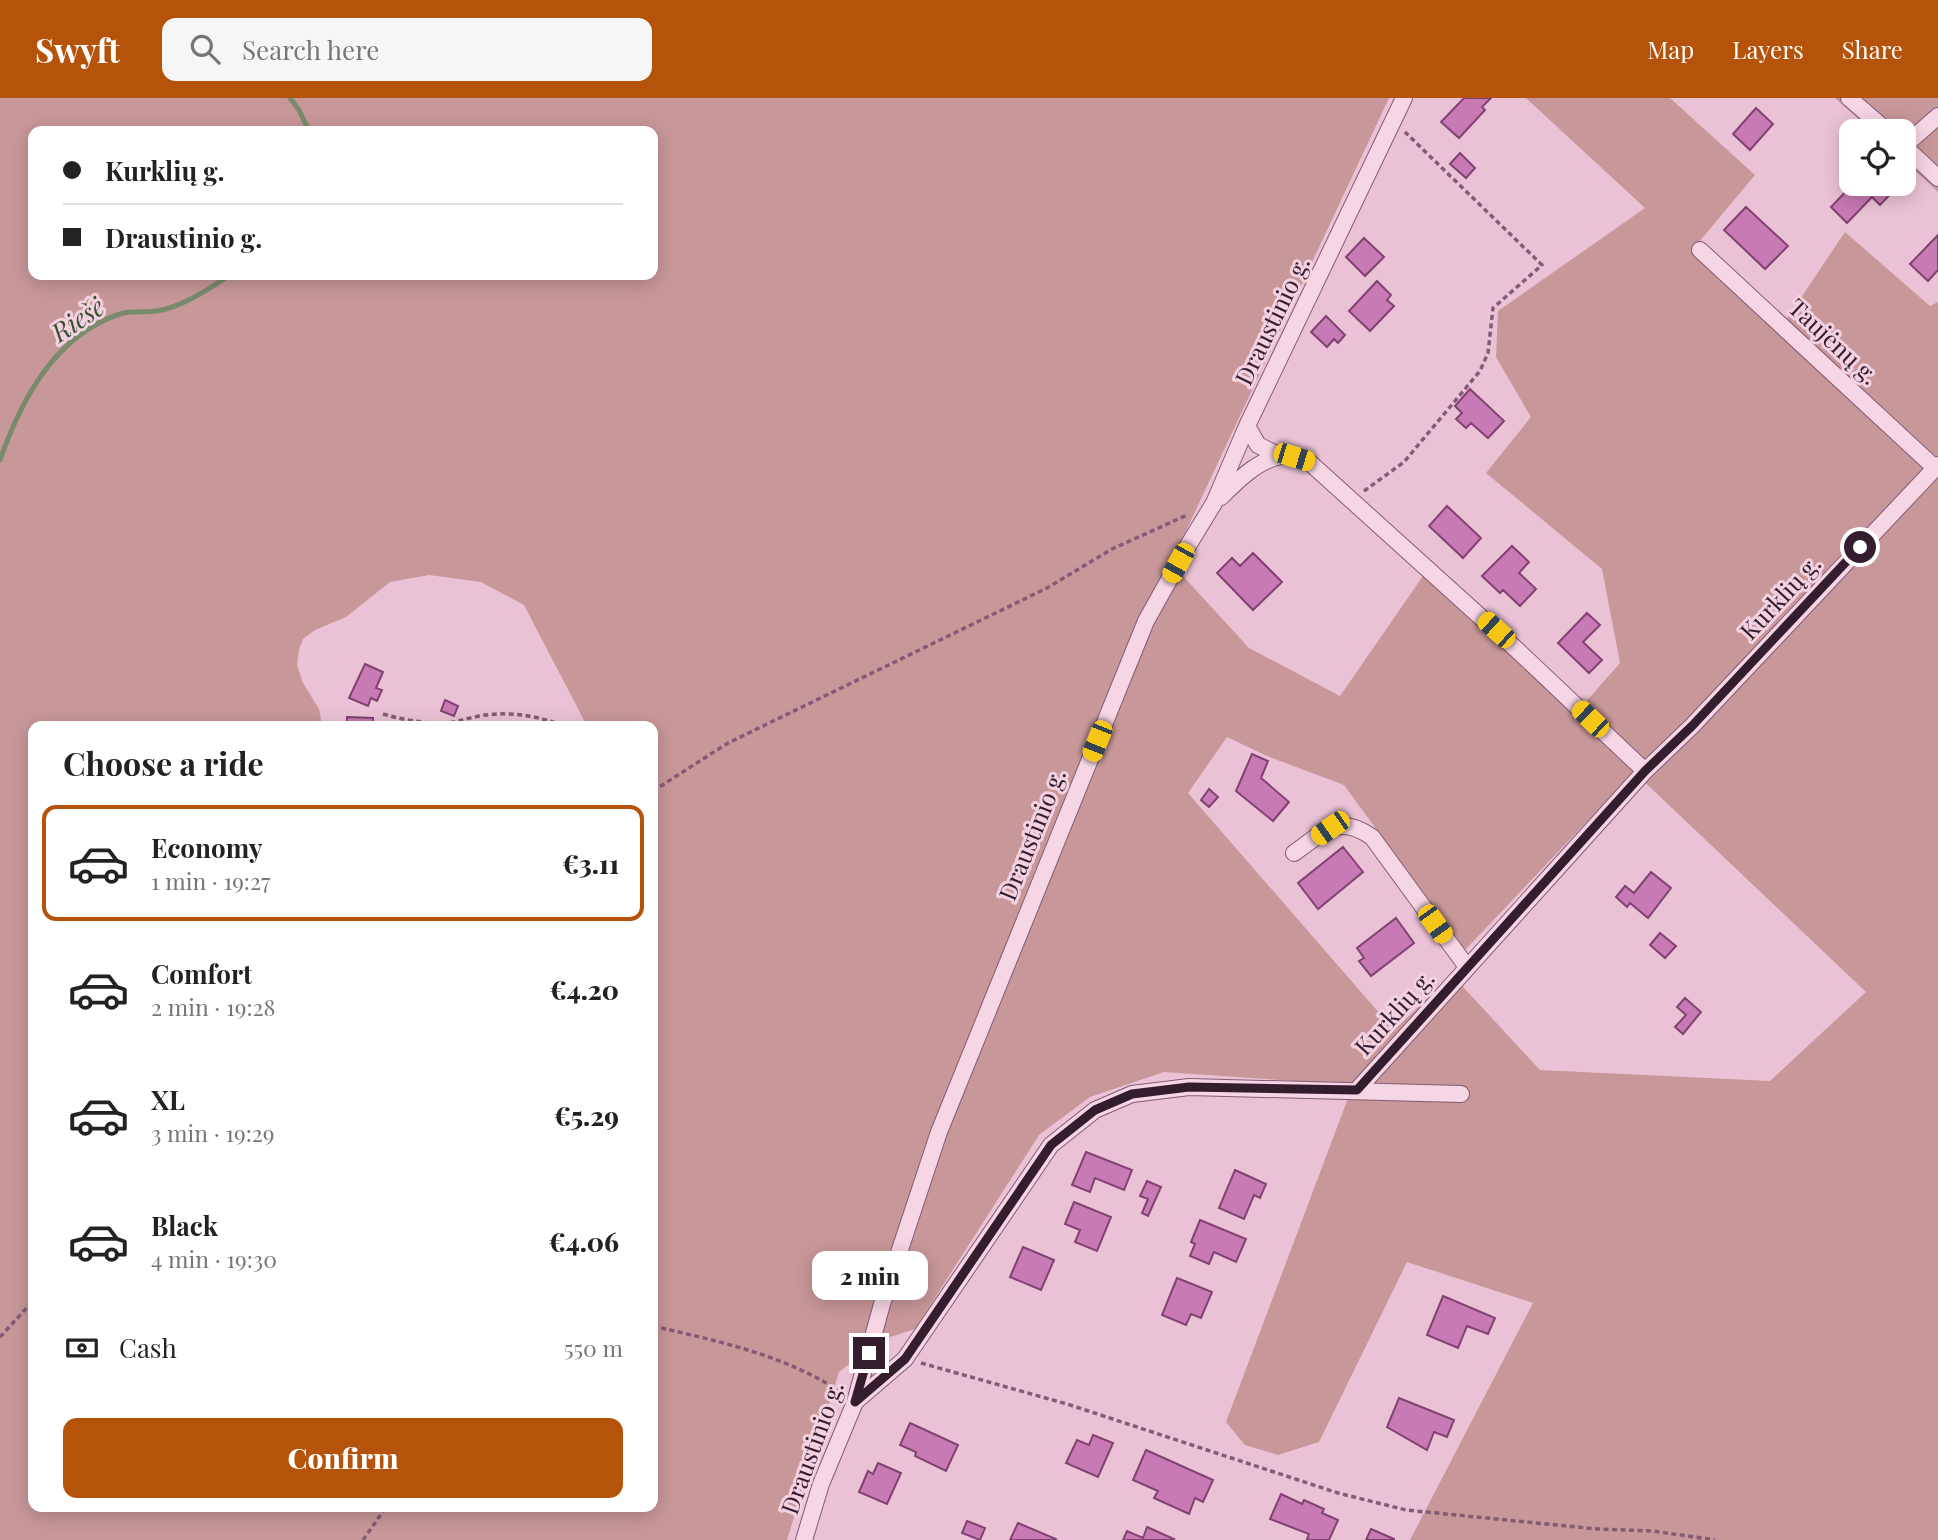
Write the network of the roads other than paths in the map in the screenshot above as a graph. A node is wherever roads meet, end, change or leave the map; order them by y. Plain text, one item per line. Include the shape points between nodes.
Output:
1 (1404, 98) edge
2 (1849, 98) edge
3 (1938, 116) edge
4 (1873, 119) edge
5 (1916, 135) edge
6 (1916, 157) edge
7 (1938, 178) edge
8 (1700, 250) dead end
9 (1247, 426) junction
10 (1280, 456) junction
11 (1937, 467) edge
12 (1214, 503) junction
13 (1645, 771) junction
14 (1294, 853) dead end
15 (1467, 967) junction
16 (1357, 1090) junction
17 (1461, 1094) dead end
18 (855, 1402) junction
19 (804, 1540) edge

1 - 9 street, Draustinio g.
2 - 4 street
3 - 5 street
6 - 7 street
8 - 11 street, Taujėnų g.
9 - 10 street via 1258,445
9 - 12 street, Draustinio g.
10 - 12 street via 1241,477
10 - 13 street via 1308,461
11 - 13 street, Kurklių g.
12 - 18 street, Draustinio g. via 1146,621 1028,909 939,1132
13 - 15 street, Kurklių g.
14 - 15 street via 1330,828 1358,827 1372,837
15 - 16 street, Kurklių g.
16 - 17 street
16 - 18 street, Kurklių g. via 1189,1087 1132,1094 1095,1110 1051,1145 905,1359
18 - 19 street, Draustinio g.

